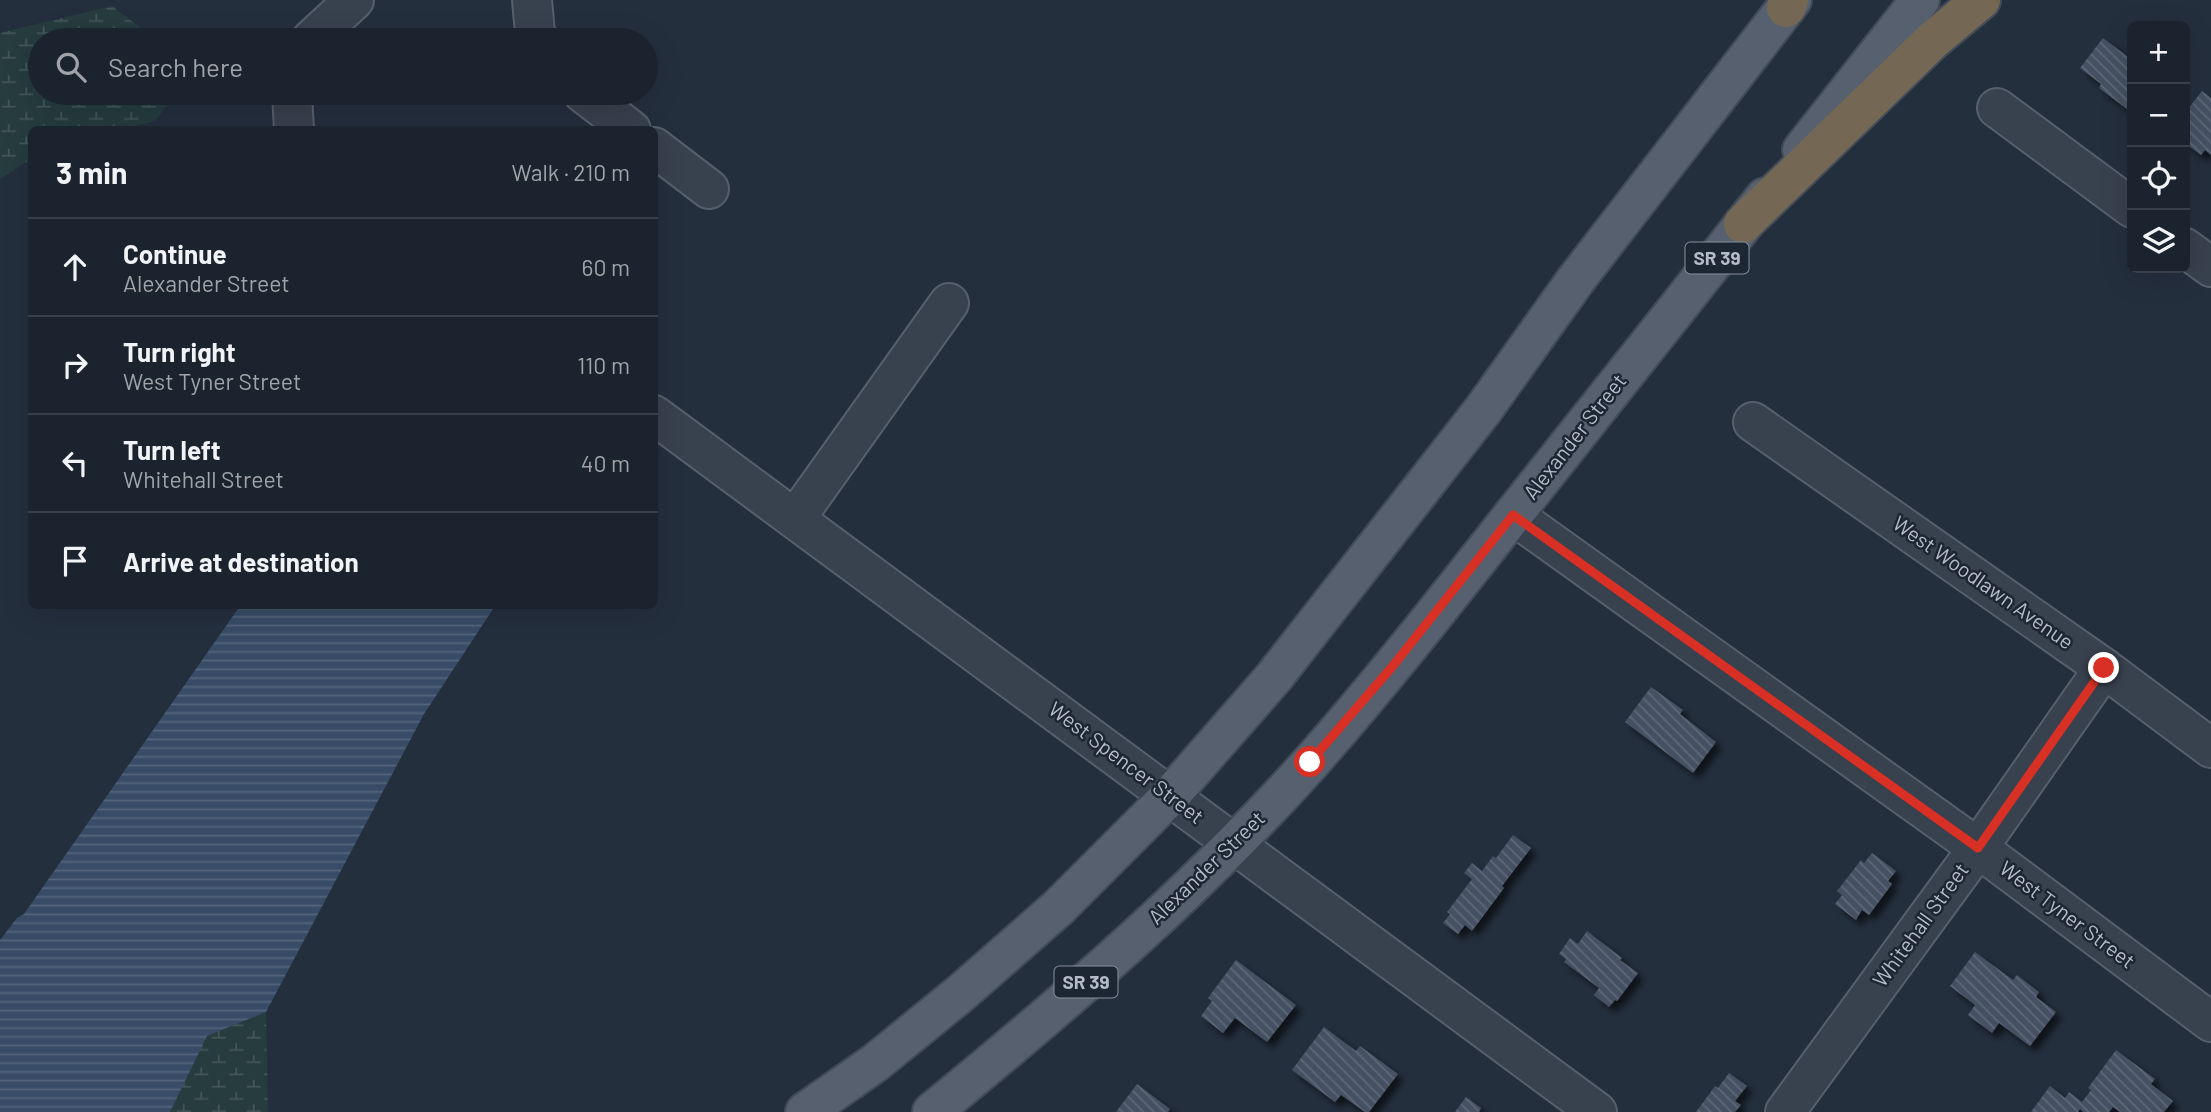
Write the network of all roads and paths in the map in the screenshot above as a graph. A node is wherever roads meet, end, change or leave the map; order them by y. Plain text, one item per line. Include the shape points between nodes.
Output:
1 (354, 0) edge
2 (532, 0) edge
3 (1920, 0) edge
4 (1981, 0) edge
5 (1789, 3) edge
6 (323, 28) edge
7 (535, 28) edge
8 (293, 105) edge
9 (599, 105) edge
10 (1997, 108) dead end
11 (294, 126) edge
12 (626, 126) edge
13 (658, 150) edge
14 (709, 189) dead end
15 (2127, 204) edge
16 (1744, 224) junction
17 (2190, 251) edge
18 (2211, 267) edge
19 (949, 303) dead end
20 (658, 418) edge
21 (1753, 422) dead end
22 (1513, 515) junction
23 (795, 519) junction
24 (2104, 668) junction
25 (2211, 748) edge
26 (1170, 796) junction
27 (1234, 844) junction
28 (1978, 848) junction
29 (2211, 1022) edge
30 (805, 1112) edge
31 (932, 1112) edge
32 (1597, 1112) edge
33 (1785, 1112) edge

1 - 6 street
2 - 7 street
3 - 16 main road, Alexander Street / SR 39
4 - 16 highway via 1933,40
5 - 26 main road via 1575,281 1483,410 1291,655
8 - 11 street
9 - 12 street
10 - 15 street
13 - 14 street
16 - 22 main road, Alexander Street / SR 39
17 - 18 street
19 - 23 street
20 - 23 street, West Spencer Street
21 - 24 street, West Woodlawn Avenue
22 - 27 main road, Alexander Street / SR 39 via 1392,667
22 - 28 street, West Tyner Street
23 - 26 street, West Spencer Street
24 - 25 street, West Woodlawn Avenue
24 - 28 street, Whitehall Street
26 - 27 street, West Spencer Street
26 - 30 main road via 1058,908 961,993
27 - 31 main road, Alexander Street / SR 39 via 1048,1016
27 - 32 street, West Spencer Street
28 - 29 street, West Tyner Street
28 - 33 street, Whitehall Street

